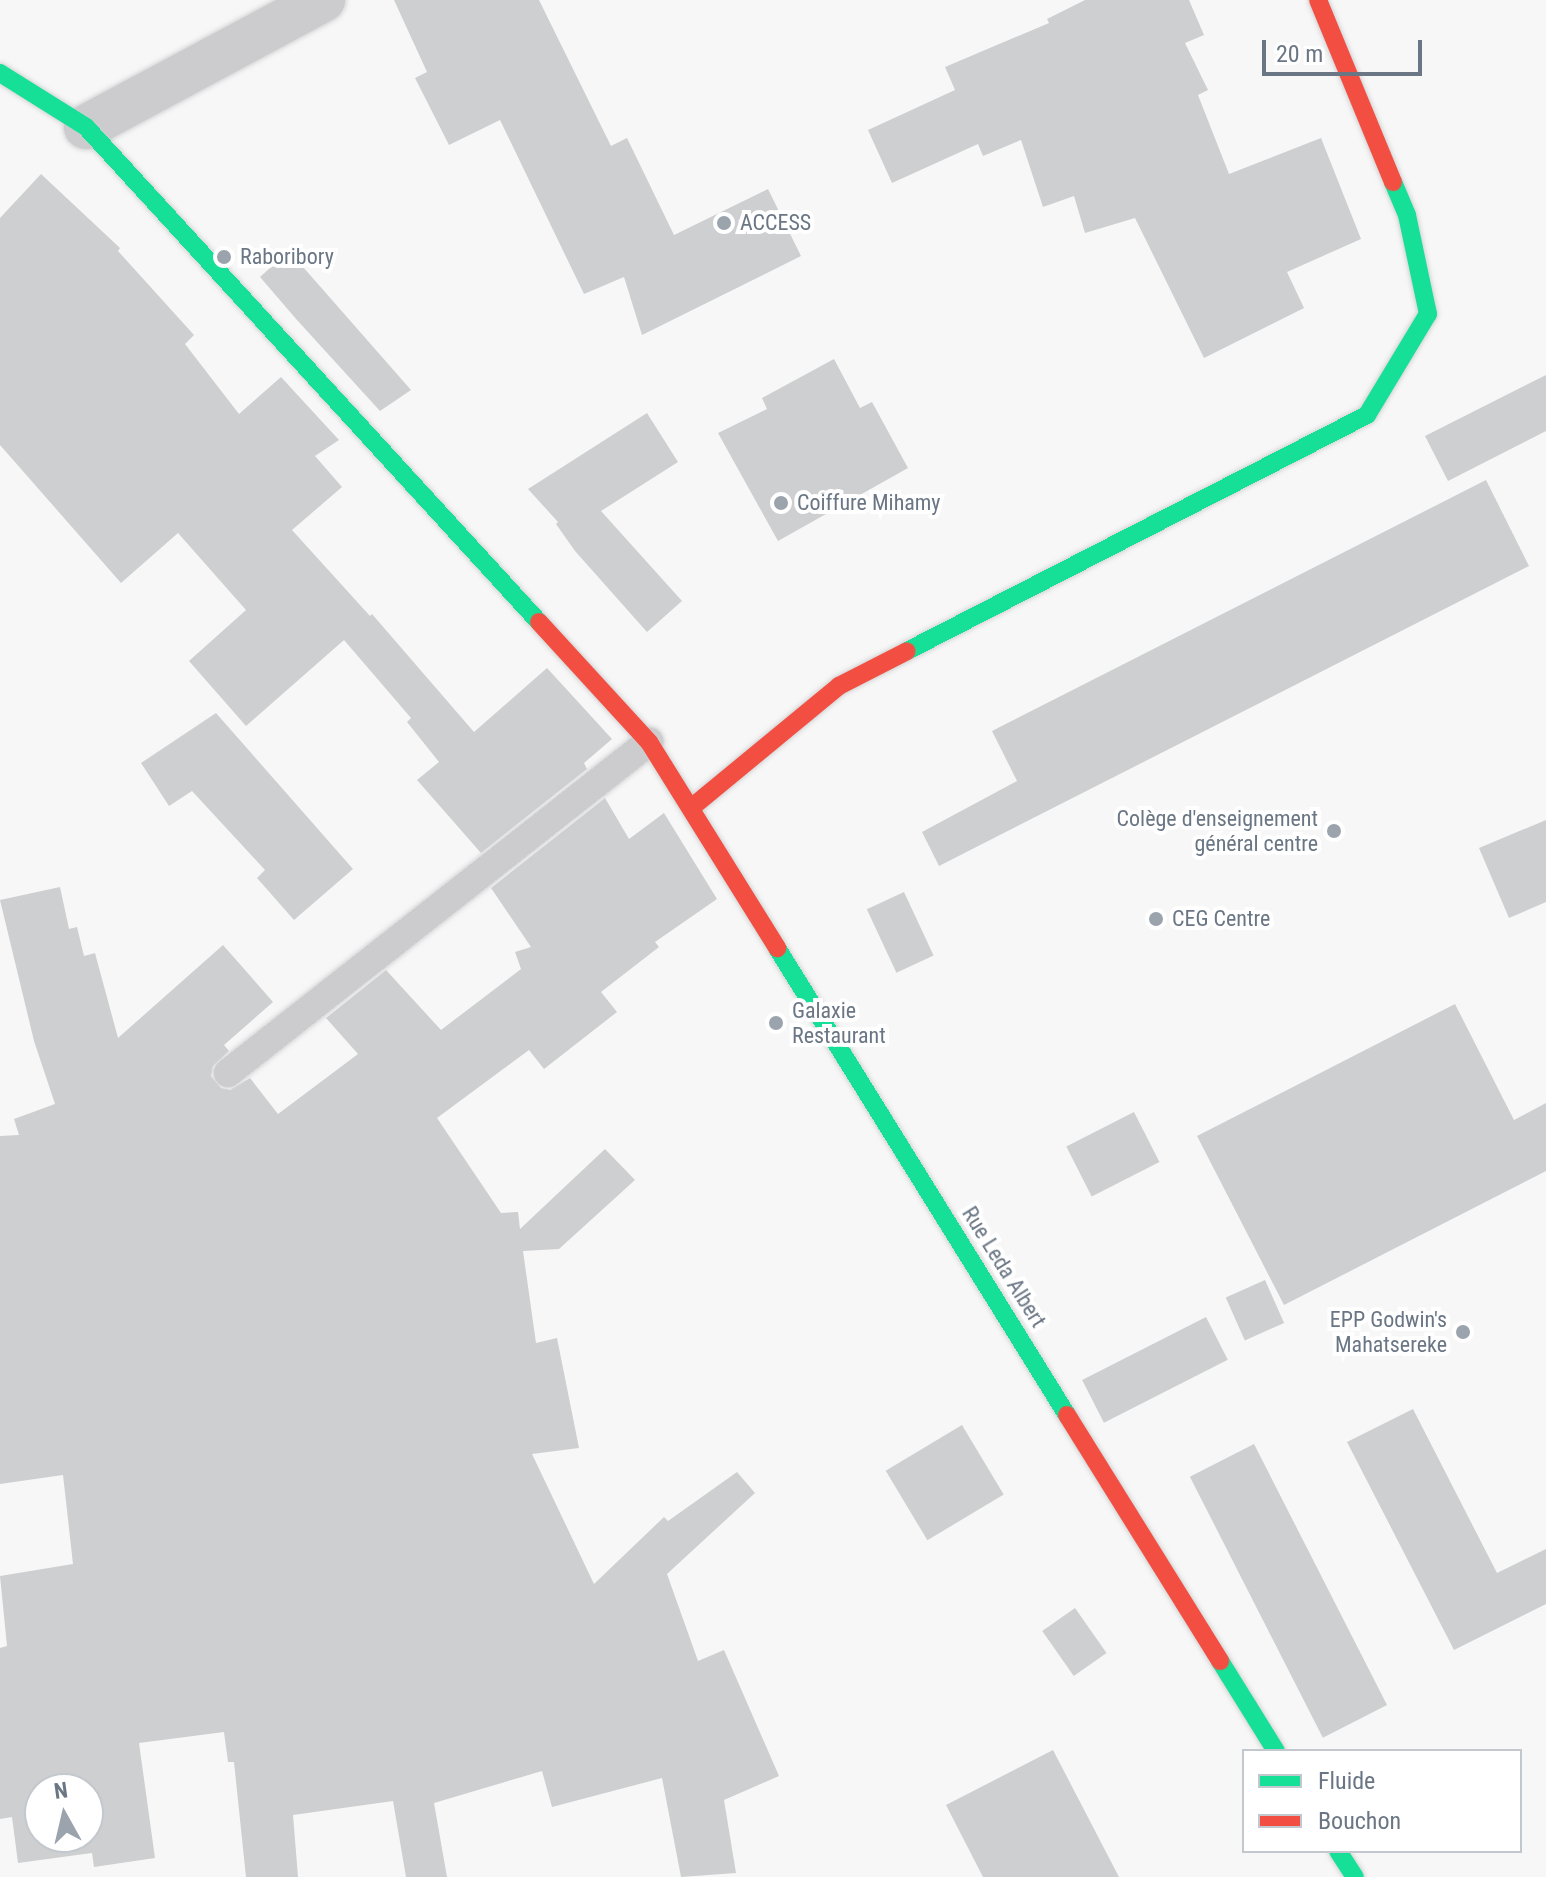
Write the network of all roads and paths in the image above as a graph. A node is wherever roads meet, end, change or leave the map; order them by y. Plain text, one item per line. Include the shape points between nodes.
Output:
1 (323, 0) edge
2 (1318, 0) edge
3 (0, 73) edge
4 (86, 127) junction
5 (649, 742) junction
6 (691, 808) junction
7 (228, 1073) dead end
8 (1275, 1749) edge
9 (1339, 1853) edge
10 (1355, 1877) edge

1 - 4 street
2 - 6 street via 1407,215 1428,314 1367,415 839,686
3 - 4 street, Rue Leda Albert
4 - 5 street, Rue Leda Albert
5 - 6 street, Rue Leda Albert
5 - 7 lane
6 - 8 street, Rue Leda Albert
9 - 10 street

